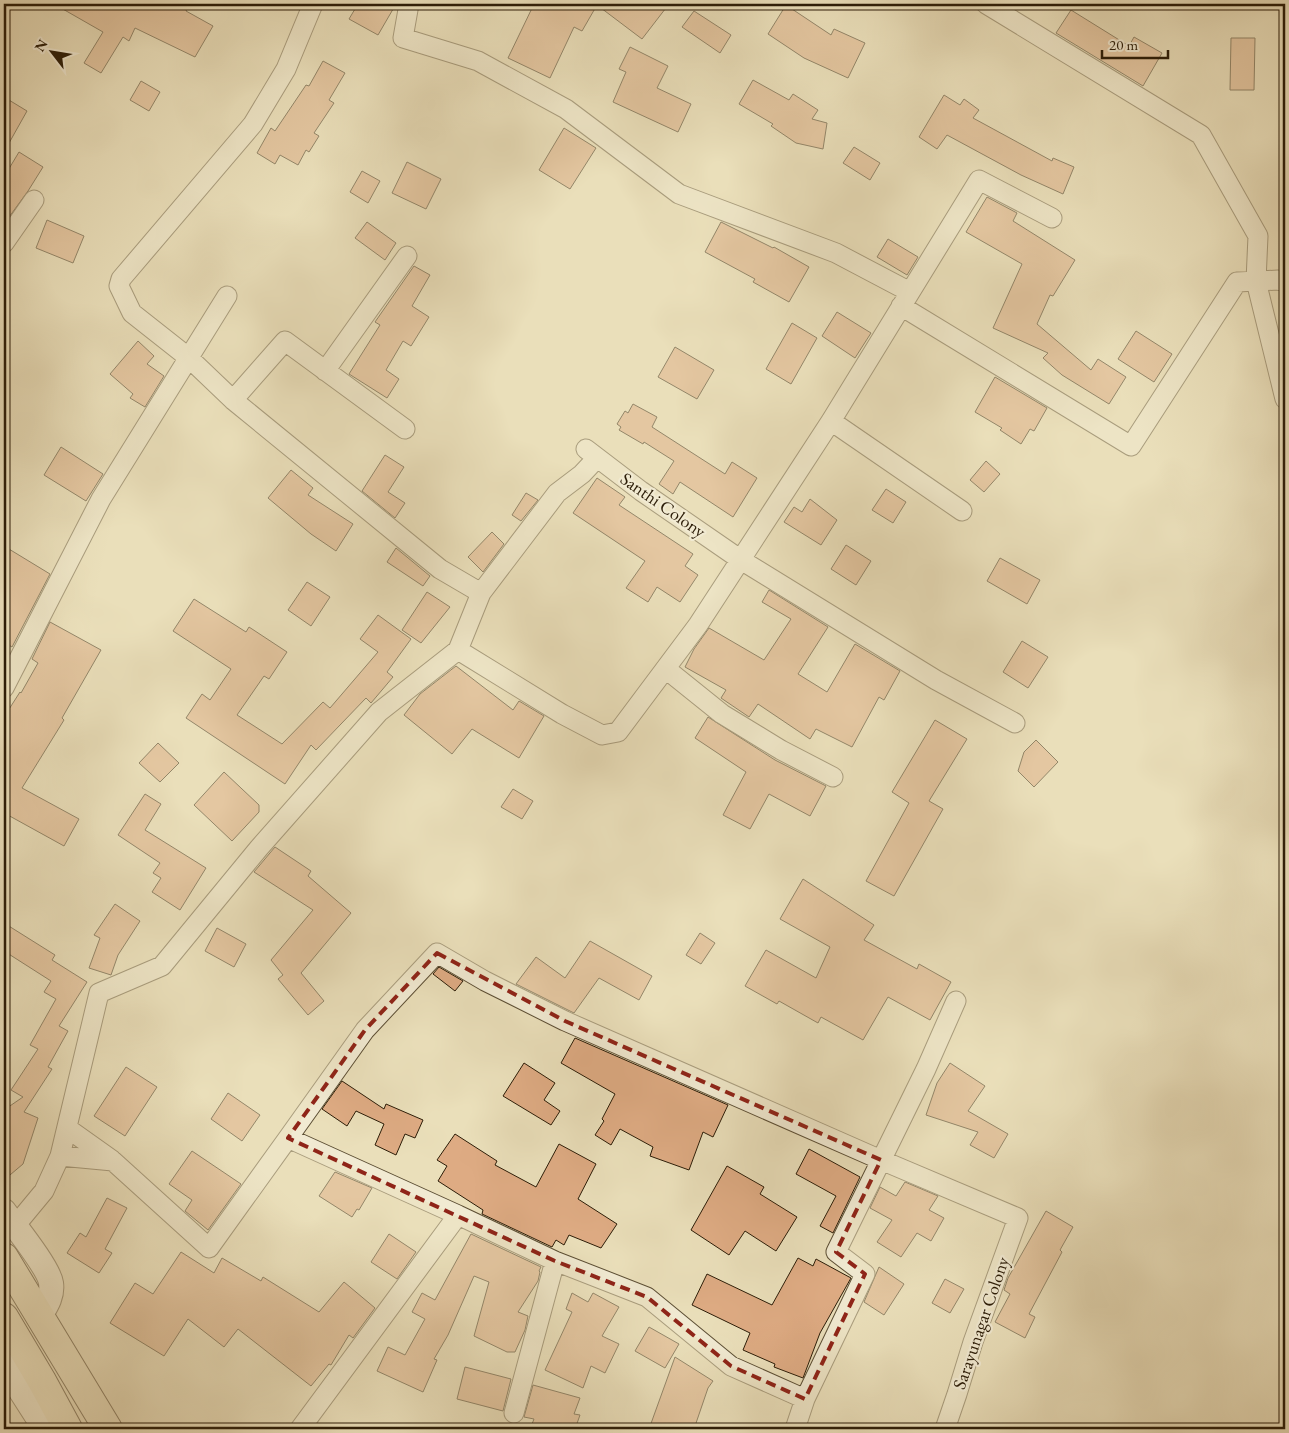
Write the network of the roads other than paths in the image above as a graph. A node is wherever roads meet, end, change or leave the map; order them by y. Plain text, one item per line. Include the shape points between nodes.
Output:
1 (313, 4) edge
2 (409, 4) edge
3 (986, 4) edge
4 (34, 200) dead end
5 (1052, 218) dead end
6 (4, 243) edge
7 (407, 256) dead end
8 (1256, 281) junction
9 (1285, 282) edge
10 (227, 296) dead end
11 (906, 300) junction
12 (189, 358) junction
13 (325, 371) junction
14 (1285, 399) edge
15 (233, 400) junction
16 (831, 421) junction
17 (405, 429) dead end
18 (962, 511) dead end
19 (741, 560) junction
20 (481, 593) junction
21 (458, 650) junction
22 (666, 669) junction
23 (4, 688) edge
24 (1015, 723) dead end
25 (833, 777) dead end
26 (956, 1001) dead end
27 (66, 1128) junction
28 (288, 1138) junction
29 (60, 1156) junction
30 (881, 1160) junction
31 (113, 1161) junction
32 (458, 1214) junction
33 (10, 1219) edge
34 (4, 1257) edge
35 (555, 1261) junction
36 (40, 1316) junction
37 (4, 1317) edge
38 (4, 1365) edge
39 (805, 1399) junction
40 (514, 1413) dead end
41 (45, 1429) edge
42 (68, 1429) edge
43 (108, 1429) edge
44 (300, 1429) edge
45 (795, 1429) edge
46 (944, 1429) edge

1 - 12 street via 286,68 253,124 121,279 119,286 132,313
2 - 11 street via 403,38 478,62 566,110 679,194 836,253
3 - 8 street via 1201,135 1258,236
4 - 6 street
5 - 11 street via 979,180
7 - 13 street
8 - 9 street
8 - 11 street via 1237,282 1131,446
8 - 14 street
10 - 12 street
11 - 16 street
12 - 15 street
12 - 23 street via 101,499
13 - 15 street via 285,341
13 - 17 street
15 - 20 street via 440,569
16 - 18 street
16 - 19 street
19 - 20 street, Santhi Colony via 642,492 592,453 582,474 557,493
19 - 22 street
19 - 24 street, Santhi Colony via 936,680
20 - 21 street
21 - 22 street via 602,735 618,732
21 - 27 street via 379,712 259,848 162,966 99,994
22 - 25 street via 722,714
26 - 30 street
27 - 29 street
27 - 31 street
28 - 30 street via 365,1030 437,952 485,981 565,1021
28 - 31 street via 210,1248
28 - 32 street
29 - 31 street
29 - 33 street via 44,1191
30 - 39 street via 836,1252 865,1274
30 - 46 street, Sarayunagar Colony via 1018,1218
32 - 35 street
32 - 44 street
33 - 36 street via 41,1262 51,1283 50,1300
34 - 36 highway
35 - 39 street via 647,1297 731,1366
35 - 40 street
36 - 43 highway
37 - 42 highway
38 - 41 street
39 - 45 street

